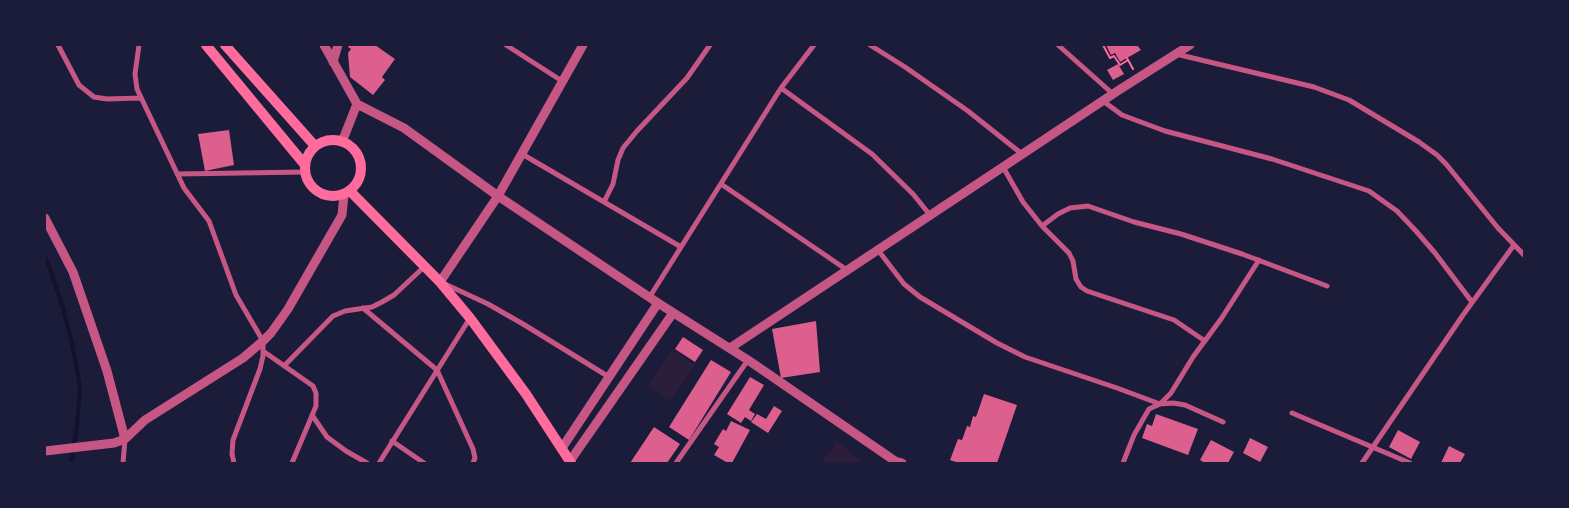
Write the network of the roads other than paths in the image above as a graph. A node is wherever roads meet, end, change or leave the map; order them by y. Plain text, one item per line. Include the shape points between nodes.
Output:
1 (58, 45) edge
2 (138, 45) edge
3 (206, 45) edge
4 (225, 45) edge
5 (324, 45) edge
6 (338, 45) edge
7 (506, 45) edge
8 (583, 45) edge
9 (710, 45) edge
10 (814, 45) edge
11 (870, 45) edge
12 (1058, 45) edge
13 (1190, 45) edge
14 (1176, 54) junction
15 (333, 62) junction
16 (562, 82) junction
17 (781, 88) junction
18 (1113, 94) junction
19 (140, 98) junction
20 (1103, 101) junction
21 (358, 104) junction
22 (342, 142) junction
23 (315, 146) junction
24 (522, 154) junction
25 (1022, 154) junction
26 (1003, 167) junction
27 (305, 168) junction
28 (177, 174) junction
29 (721, 184) junction
30 (347, 193) junction
31 (498, 196) junction
32 (604, 202) junction
33 (930, 215) junction
34 (45, 218) edge
35 (1042, 226) junction
36 (1514, 246) junction
37 (681, 247) junction
38 (878, 250) junction
39 (1524, 256) edge
40 (1259, 260) junction
41 (424, 266) junction
42 (847, 270) junction
43 (440, 282) junction
44 (1327, 286) dead end
45 (650, 298) junction
46 (1472, 302) junction
47 (658, 303) junction
48 (363, 308) junction
49 (673, 313) junction
50 (470, 318) junction
51 (1205, 341) junction
52 (263, 346) junction
53 (730, 348) junction
54 (748, 360) junction
55 (284, 366) junction
56 (437, 370) junction
57 (609, 378) junction
58 (1160, 404) junction
59 (1292, 413) dead end
60 (312, 414) junction
61 (1223, 422) dead end
62 (125, 440) junction
63 (392, 441) junction
64 (1374, 446) junction
65 (562, 448) junction
66 (49, 450) edge
67 (45, 456) edge
68 (571, 462) edge
69 (897, 462) edge
70 (123, 463) edge
71 (234, 463) edge
72 (292, 463) edge
73 (367, 463) edge
74 (379, 463) edge
75 (424, 463) edge
76 (473, 463) edge
77 (676, 463) edge
78 (1123, 463) edge
79 (1362, 463) edge
80 (1410, 463) edge

1 - 19 street via 79,85 94,98
2 - 19 street via 135,74
3 - 27 main road
4 - 23 main road
5 - 15 street
6 - 15 street
7 - 16 street
8 - 16 street
9 - 32 street via 687,78 623,148 613,184
10 - 17 street
11 - 25 street via 968,111
12 - 18 street
13 - 14 street
14 - 18 street
14 - 36 street via 1314,87 1349,100 1436,154
15 - 21 street
16 - 24 street
17 - 29 street
17 - 33 street via 872,154
18 - 20 street
19 - 28 street
20 - 25 street
20 - 46 street via 1122,115 1165,131 1272,159 1368,192 1397,211 1416,231
21 - 22 street
21 - 31 street via 404,128
22 - 23 main road via 328,140
22 - 30 main road via 355,150 362,164 360,179
23 - 27 main road
24 - 31 street
24 - 32 street
25 - 26 street
26 - 33 street
26 - 35 street via 1023,202
27 - 28 street
27 - 30 main road via 310,185 321,194
28 - 52 street via 188,195 209,221 236,295
29 - 37 street
29 - 42 street
30 - 41 main road
30 - 52 street via 342,215
31 - 43 street
31 - 45 street
32 - 37 street
33 - 38 street
34 - 62 street via 73,272 107,371
35 - 40 street via 1070,208 1088,206
35 - 51 street via 1069,254 1080,287 1174,320
36 - 39 street
36 - 46 street
37 - 45 street
38 - 42 street
38 - 58 street via 904,284 920,297 997,343 1025,357
40 - 44 street
40 - 51 street
41 - 43 main road
41 - 48 street via 394,295
42 - 53 street
43 - 50 main road
43 - 57 street via 488,304
45 - 47 street
46 - 64 street
47 - 49 street
47 - 57 street
48 - 55 street via 333,316
48 - 56 street
49 - 53 street
49 - 68 street
50 - 56 street
50 - 65 main road
51 - 58 street
52 - 55 street
52 - 62 street via 145,420
52 - 71 street via 258,375 233,440
53 - 54 street
54 - 69 street
54 - 77 street
55 - 60 street via 315,390 317,401
56 - 63 street
56 - 76 street via 473,449
57 - 65 street
58 - 61 street via 1185,405
58 - 78 street via 1149,409 1141,421
59 - 64 street
60 - 72 street
60 - 73 street via 327,437
62 - 66 street
62 - 70 street
63 - 74 street
63 - 75 street
64 - 79 street
64 - 80 street
65 - 68 main road
66 - 67 street

